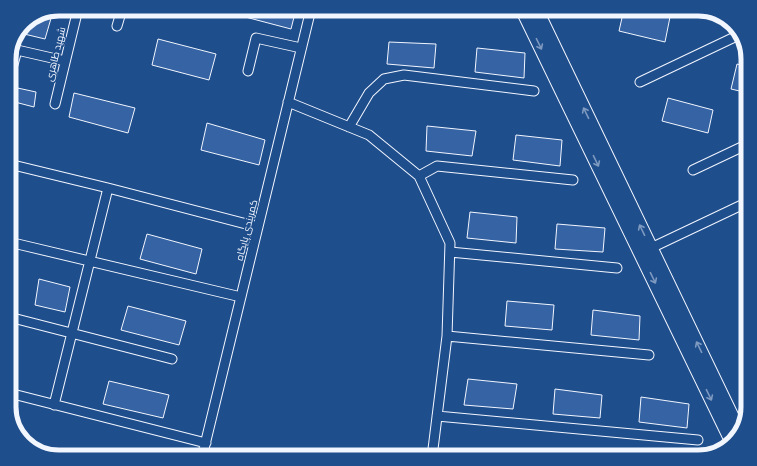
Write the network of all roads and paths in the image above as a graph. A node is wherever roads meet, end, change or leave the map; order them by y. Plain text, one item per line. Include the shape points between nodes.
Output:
1 (76, 16) edge
2 (120, 16) edge
3 (309, 16) edge
4 (525, 16) edge
5 (539, 16) edge
6 (117, 26) dead end
7 (735, 37) edge
8 (301, 48) junction
9 (17, 51) edge
10 (65, 61) junction
11 (248, 71) dead end
12 (640, 82) dead end
13 (534, 91) dead end
14 (288, 102) junction
15 (55, 104) dead end
16 (349, 127) junction
17 (741, 147) edge
18 (16, 166) edge
19 (693, 170) dead end
20 (419, 176) junction
21 (573, 180) dead end
22 (108, 188) junction
23 (741, 205) edge
24 (258, 226) junction
25 (16, 244) edge
26 (651, 248) junction
27 (450, 252) junction
28 (89, 261) junction
29 (617, 268) dead end
30 (241, 297) junction
31 (16, 319) edge
32 (72, 332) junction
33 (447, 336) junction
34 (649, 355) dead end
35 (172, 359) dead end
36 (16, 395) edge
37 (54, 405) junction
38 (437, 416) junction
39 (736, 426) edge
40 (729, 436) edge
41 (698, 440) dead end
42 (206, 443) junction
43 (204, 450) edge
44 (433, 450) edge

1 - 10 street, شهید طاهری
2 - 6 street
3 - 8 street, کمربندی پایگاه
4 -> 40 street
26 -> 5 street
7 - 12 street
8 - 11 street via 256,38
8 - 14 street, کمربندی پایگاه
9 - 10 street
10 - 15 street, شهید طاهری
13 - 16 street via 398,76 384,79 369,93
14 - 16 street
14 - 24 street, کمربندی پایگاه
16 - 20 street via 369,135
17 - 19 street
18 - 22 street
20 - 21 street via 437,166
20 - 27 street via 450,243
22 - 24 street
22 - 28 street
23 - 26 street
24 - 30 street, کمربندی پایگاه
25 - 28 street
39 -> 26 street
27 - 29 street
27 - 33 street
28 - 30 street
28 - 32 street
30 - 42 street, کمربندی پایگاه
31 - 32 street
32 - 35 street
32 - 37 street
33 - 34 street
33 - 38 street
36 - 37 street
37 - 42 street
38 - 41 street
38 - 44 street
42 - 43 street, کمربندی پایگاه

